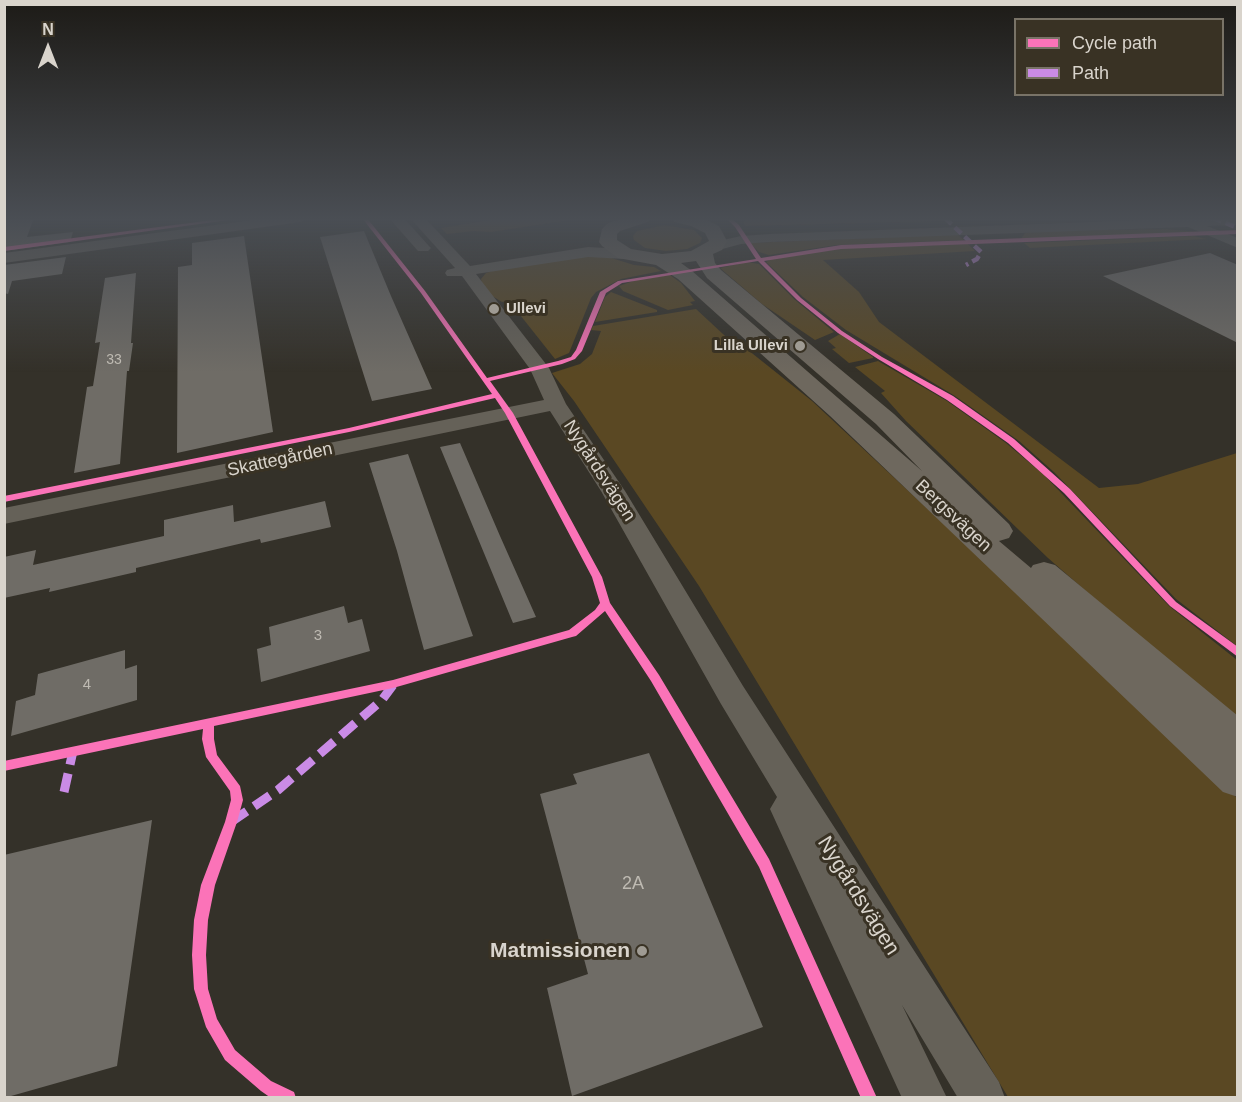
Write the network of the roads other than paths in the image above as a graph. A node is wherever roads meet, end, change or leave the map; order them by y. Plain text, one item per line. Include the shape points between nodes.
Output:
1 (452, 269) edge
2 (676, 269) edge
3 (710, 269) edge
4 (555, 404) junction
5 (4, 516) edge
6 (732, 695) junction
7 (1238, 740) edge
8 (1238, 779) edge
9 (925, 1098) edge
10 (983, 1098) edge

1 - 4 street, Nygårdsvägen via 523,371
2 - 8 main road, Bergsvägen via 839,411
3 - 7 main road, Bergsvägen via 885,418 1002,535
4 - 5 street, Skattegården
4 - 6 street, Nygårdsvägen via 613,491
6 - 9 street, Nygårdsvägen
6 - 10 street, Nygårdsvägen

